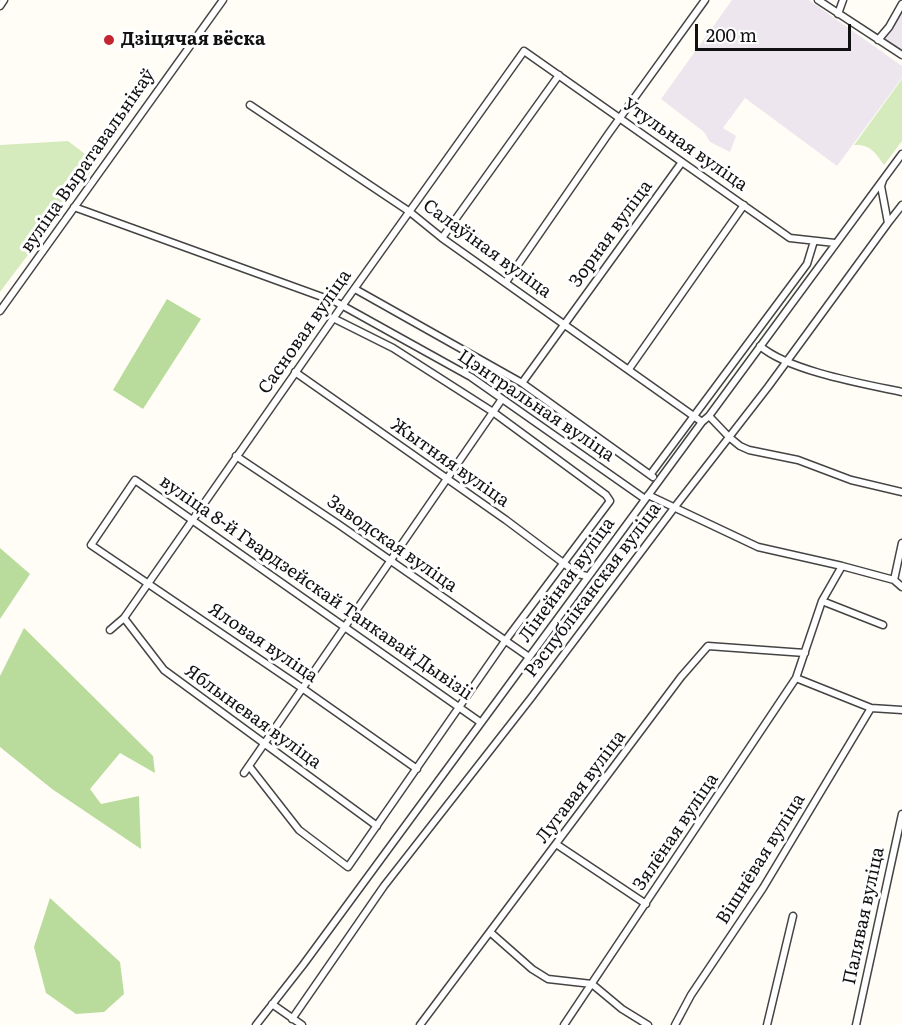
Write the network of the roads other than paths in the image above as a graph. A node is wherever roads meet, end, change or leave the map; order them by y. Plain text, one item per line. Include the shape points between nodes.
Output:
1 (4, 0) edge
2 (223, 0) edge
3 (705, 0) edge
4 (818, 0) edge
5 (843, 0) edge
6 (902, 4) edge
7 (0, 6) edge
8 (838, 14) junction
9 (878, 40) junction
10 (524, 51) joint
11 (902, 55) edge
12 (558, 75) junction
13 (250, 105) dead end
14 (620, 118) junction
15 (901, 156) edge
16 (682, 162) junction
17 (887, 172) junction
18 (744, 205) junction
19 (902, 205) edge
20 (74, 207) junction
21 (410, 212) junction
22 (888, 223) junction
23 (442, 238) junction
24 (814, 241) junction
25 (835, 243) junction
26 (506, 282) junction
27 (355, 289) junction
28 (342, 306) junction
29 (0, 311) edge
30 (333, 318) junction
31 (564, 324) junction
32 (760, 346) junction
33 (786, 361) junction
34 (629, 369) junction
35 (295, 372) junction
36 (522, 383) junction
37 (902, 392) edge
38 (502, 399) junction
39 (493, 412) junction
40 (694, 415) junction
41 (709, 416) junction
42 (702, 422) junction
43 (729, 437) junction
44 (236, 456) junction
45 (447, 479) junction
46 (902, 492) edge
47 (646, 497) junction
48 (674, 508) junction
49 (192, 519) junction
50 (902, 543) edge
51 (91, 545) joint
52 (391, 561) junction
53 (564, 563) junction
54 (842, 566) junction
55 (587, 576) junction
56 (894, 580) junction
57 (148, 583) junction
58 (902, 587) edge
59 (822, 601) junction
60 (124, 618) junction
61 (883, 625) dead end
62 (345, 627) junction
63 (110, 630) dead end
64 (506, 641) junction
65 (805, 652) junction
66 (529, 657) junction
67 (796, 678) junction
68 (302, 688) junction
69 (460, 706) junction
70 (872, 708) junction
71 (902, 710) edge
72 (480, 722) junction
73 (264, 744) junction
74 (249, 766) junction
75 (417, 769) junction
76 (244, 773) dead end
77 (902, 814) edge
78 (377, 826) junction
79 (556, 844) junction
80 (646, 904) junction
81 (793, 916) dead end
82 (490, 932) junction
83 (592, 984) junction
84 (272, 1004) junction
85 (292, 1019) junction
86 (256, 1025) edge
87 (302, 1025) edge
88 (420, 1025) edge
89 (564, 1025) edge
90 (648, 1025) edge
91 (675, 1025) edge
92 (767, 1025) edge
93 (856, 1025) edge

1 - 7 street
2 - 20 street, вуліца Выратавальнікаў
3 - 14 street
4 - 8 street
5 - 8 street
6 - 9 street
8 - 9 street
9 - 11 street
10 - 12 street, Утульная вуліца
10 - 21 street, Сасновая вуліца
12 - 14 street, Утульная вуліца
12 - 23 street
13 - 21 street, Салаўіная вуліца
14 - 16 street, Утульная вуліца
14 - 26 street
15 - 17 street, Лінейная вуліца
16 - 18 street, Утульная вуліца
16 - 31 street, Зорная вуліца
17 - 22 street via 881,186
17 - 25 street, Лінейная вуліца
18 - 24 street, Утульная вуліца via 790,237
18 - 34 street
19 - 22 street, Рэспубліканская вуліца
20 - 28 street, Цэнтральная вуліца
20 - 29 street, вуліца Выратавальнікаў
21 - 23 street, Салаўіная вуліца
21 - 27 street, Сасновая вуліца
22 - 33 street, Рэспубліканская вуліца
23 - 26 street, Салаўіная вуліца
24 - 25 street, Утульная вуліца
24 - 40 street via 807,264
25 - 32 street, Лінейная вуліца
26 - 31 street, Салаўіная вуліца
27 - 28 street, Сасновая вуліца
27 - 36 street, Цэнтральная вуліца
28 - 30 street, Сасновая вуліца
28 - 38 street, Цэнтральная вуліца via 471,377
30 - 35 street, Сасновая вуліца
30 - 39 street via 393,348
31 - 34 street, Салаўіная вуліца
31 - 36 street, Зорная вуліца
32 - 33 street
32 - 41 street, Лінейная вуліца
33 - 37 street via 844,380
33 - 43 street, Рэспубліканская вуліца
34 - 40 street, Салаўіная вуліца
35 - 44 street, Сасновая вуліца
35 - 45 street, Жытняя вуліца
36 - 40 street, Цэнтральная вуліца via 652,476
38 - 39 street
38 - 47 street, Цэнтральная вуліца
39 - 45 street
39 - 53 street via 610,501
40 - 42 street, Салаўіная вуліца
41 - 42 street, Лінейная вуліца
41 - 43 street
42 - 47 street, Лінейная вуліца
43 - 46 street via 749,450 798,460 851,480
43 - 48 street, Рэспубліканская вуліца
44 - 49 street, Сасновая вуліца
44 - 52 street, Заводская вуліца
45 - 52 street
45 - 53 street, Жытняя вуліца
47 - 48 street, Цэнтральная вуліца
47 - 55 street, Лінейная вуліца
48 - 54 street, Цэнтральная вуліца via 758,548
48 - 85 street, Рэспубліканская вуліца via 384,886
49 - 51 street, вуліца 8-й Гвардзейскай Танкавай Дывізіі via 135,480
49 - 57 street, Сасновая вуліца
49 - 62 street, вуліца 8-й Гвардзейскай Танкавай Дывізіі
50 - 56 street
51 - 57 street, Яловая вуліца
52 - 62 street
52 - 64 street, Заводская вуліца
53 - 55 street, Жытняя вуліца
53 - 64 street
54 - 56 street, Цэнтральная вуліца
54 - 59 street, Зялёная вуліца
55 - 66 street, Лінейная вуліца
56 - 58 street
57 - 60 street, Сасновая вуліца
57 - 68 street, Яловая вуліца
59 - 61 street
59 - 65 street, Зялёная вуліца
60 - 63 street, Сасновая вуліца
60 - 73 street, Яблыневая вуліца via 165,670
62 - 68 street
62 - 69 street, вуліца 8-й Гвардзейскай Танкавай Дывізіі
64 - 66 street, Заводская вуліца
64 - 69 street
65 - 67 street, Зялёная вуліца
65 - 79 street, Лугавая вуліца via 708,646
66 - 72 street, Лінейная вуліца
67 - 70 street
67 - 80 street, Зялёная вуліца
68 - 73 street
68 - 75 street, Яловая вуліца
69 - 72 street, вуліца 8-й Гвардзейскай Танкавай Дывізіі
69 - 75 street
70 - 71 street
70 - 91 street, Вішнёвая вуліца
72 - 84 street, Лінейная вуліца
73 - 74 street
73 - 78 street, Яблыневая вуліца
74 - 76 street
74 - 78 street via 299,830 348,867
75 - 78 street
77 - 93 street, Палявая вуліца
79 - 80 street
79 - 82 street, Лугавая вуліца
80 - 83 street, Зялёная вуліца
81 - 92 street
82 - 83 street via 548,979
82 - 88 street, Лугавая вуліца
83 - 89 street, Зялёная вуліца
83 - 90 street
84 - 85 street
84 - 86 street, Лінейная вуліца
85 - 87 street

